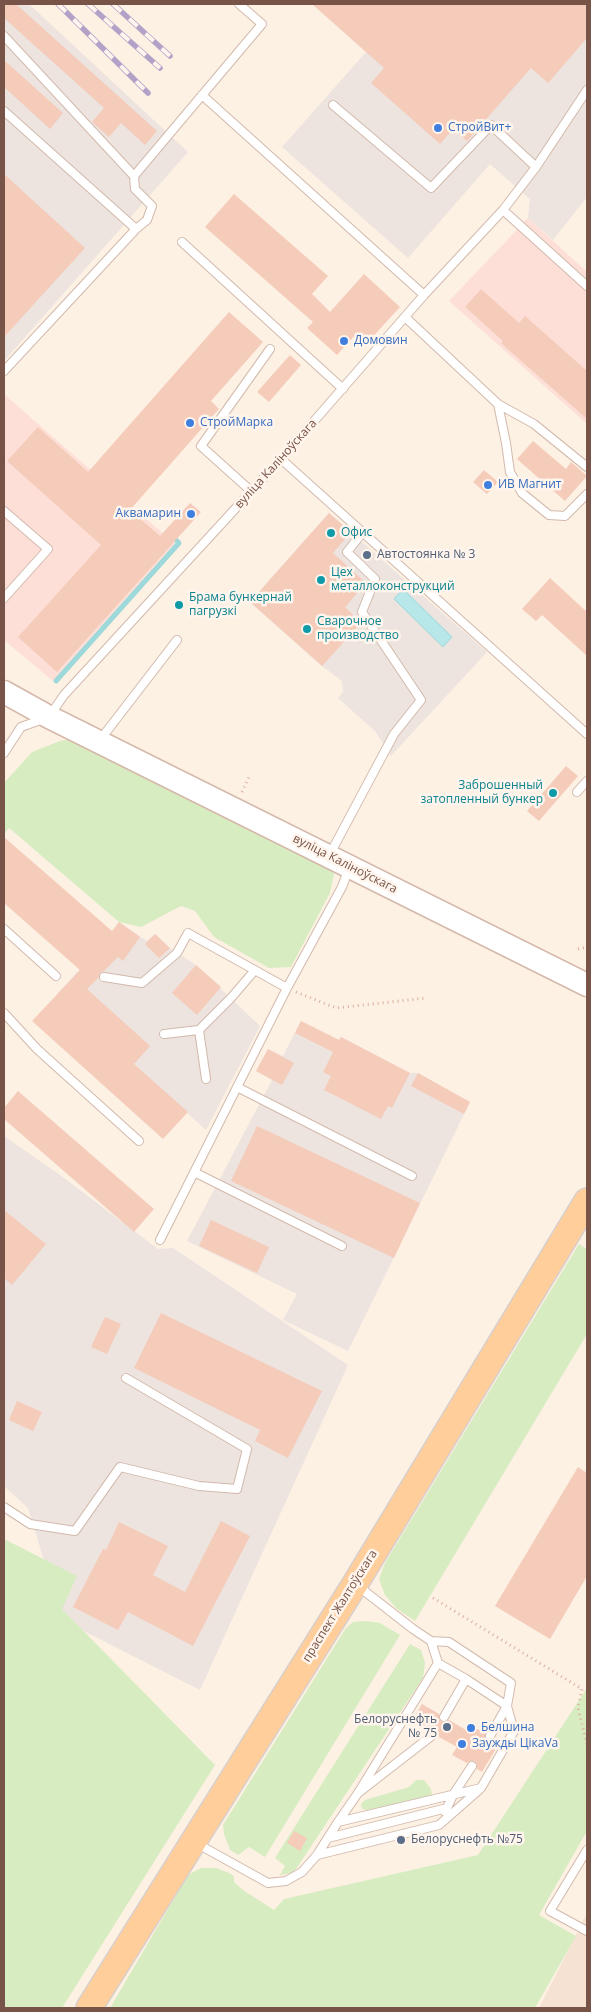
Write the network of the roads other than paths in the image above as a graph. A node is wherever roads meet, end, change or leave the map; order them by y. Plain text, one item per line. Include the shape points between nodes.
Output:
1 (240, 4) edge
2 (4, 36) edge
3 (587, 91) edge
4 (202, 95) junction
5 (333, 105) dead end
6 (4, 111) edge
7 (536, 167) junction
8 (134, 176) junction
9 (503, 210) junction
10 (136, 229) junction
11 (182, 242) dead end
12 (587, 286) edge
13 (424, 295) junction
14 (405, 317) junction
15 (270, 349) dead end
16 (4, 371) edge
17 (343, 389) junction
18 (498, 404) junction
19 (281, 459) junction
20 (587, 467) edge
21 (251, 491) junction
22 (587, 494) edge
23 (4, 511) edge
24 (363, 532) junction
25 (4, 598) edge
26 (177, 640) dead end
27 (4, 692) edge
28 (49, 717) junction
29 (587, 734) edge
30 (99, 742) junction
31 (4, 753) edge
32 (587, 781) edge
33 (577, 792) dead end
34 (329, 856) junction
35 (349, 866) junction
36 (4, 929) edge
37 (255, 970) junction
38 (56, 976) dead end
39 (104, 977) dead end
40 (587, 985) edge
41 (286, 988) junction
42 (4, 1014) edge
43 (199, 1030) junction
44 (164, 1034) dead end
45 (206, 1079) dead end
46 (237, 1087) junction
47 (139, 1141) dead end
48 (194, 1172) junction
49 (412, 1176) dead end
50 (587, 1201) edge
51 (160, 1240) dead end
52 (342, 1246) dead end
53 (126, 1378) dead end
54 (4, 1507) edge
55 (355, 1584) junction
56 (431, 1641) junction
57 (438, 1663) junction
58 (466, 1679) junction
59 (507, 1706) junction
60 (444, 1717) dead end
61 (434, 1734) dead end
62 (490, 1736) dead end
63 (472, 1766) dead end
64 (480, 1788) junction
65 (358, 1793) junction
66 (453, 1795) junction
67 (447, 1808) junction
68 (338, 1822) junction
69 (439, 1825) junction
70 (328, 1838) junction
71 (192, 1841) junction
72 (587, 1850) edge
73 (317, 1855) junction
74 (587, 1931) edge
75 (88, 2008) edge

1 - 4 lane via 262,24
2 - 8 lane
3 - 7 lane, вуліца Каліноўскага
4 - 8 lane
4 - 13 lane
5 - 7 lane via 431,188 491,125
6 - 10 lane
7 - 9 lane, вуліца Каліноўскага
8 - 10 lane via 135,189 152,206 147,220
9 - 12 lane
9 - 13 lane, вуліца Каліноўскага
10 - 16 lane
11 - 17 lane
13 - 14 lane, вуліца Каліноўскага
14 - 17 lane, вуліца Каліноўскага
14 - 18 lane
15 - 21 lane via 201,446
17 - 19 lane, вуліца Каліноўскага
18 - 20 lane via 534,424
18 - 22 lane via 510,472 522,493 549,515 566,516
19 - 21 lane, вуліца Каліноўскага
19 - 24 lane
21 - 28 lane, вуліца Каліноўскага via 64,695
23 - 25 lane via 48,549
24 - 29 lane
24 - 34 lane via 348,552 376,579 362,612 421,700 394,734
26 - 30 lane
27 - 28 street, вуліца Каліноўскага
28 - 30 street, вуліца Каліноўскага
28 - 31 lane via 21,727
30 - 34 street, вуліца Каліноўскага
32 - 33 lane
34 - 35 street, вуліца Каліноўскага
35 - 40 street, вуліца Каліноўскага
35 - 41 lane via 342,887
36 - 38 lane
37 - 39 lane via 188,933 177,953 142,983
37 - 41 lane
37 - 43 lane
41 - 46 lane
42 - 47 lane via 37,1049
43 - 44 lane
43 - 45 lane
46 - 48 lane
46 - 49 lane
48 - 51 lane
48 - 52 lane
50 - 55 main road, праспект Жалтоўскага
53 - 54 lane via 247,1449 237,1488 199,1486 120,1467 75,1531 30,1524
55 - 56 lane
55 - 71 main road, праспект Жалтоўскага
56 - 57 lane
56 - 59 lane via 449,1642 511,1683
57 - 58 lane
57 - 65 lane
58 - 59 lane
58 - 60 lane
59 - 62 lane
59 - 64 lane via 514,1732
61 - 65 lane
63 - 66 lane
64 - 66 lane
64 - 69 lane
65 - 68 lane
66 - 67 lane
66 - 68 lane
67 - 69 lane
67 - 70 lane
68 - 70 lane
69 - 73 lane
70 - 73 lane
71 - 73 lane via 268,1883 286,1881 302,1872
71 - 75 main road, праспект Жалтоўскага
72 - 74 lane via 550,1910

